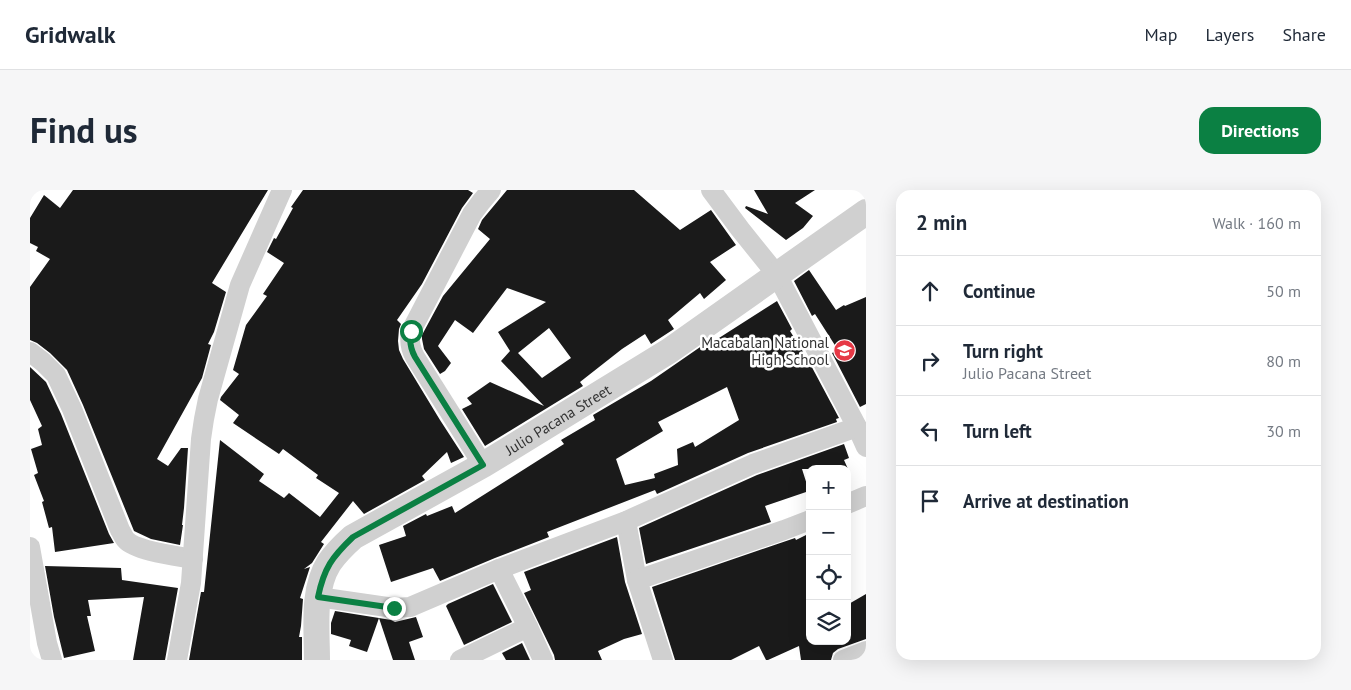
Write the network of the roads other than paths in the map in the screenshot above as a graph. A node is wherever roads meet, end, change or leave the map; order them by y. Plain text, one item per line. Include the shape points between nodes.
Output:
1 (282, 190) edge
2 (492, 190) edge
3 (711, 190) edge
4 (866, 212) edge
5 (777, 275) junction
6 (30, 352) edge
7 (857, 427) junction
8 (866, 447) edge
9 (483, 465) junction
10 (866, 496) edge
11 (851, 502) edge
12 (626, 521) junction
13 (806, 522) edge
14 (30, 547) edge
15 (193, 559) junction
16 (499, 569) junction
17 (637, 580) junction
18 (318, 597) junction
19 (528, 627) junction
20 (866, 651) edge
21 (52, 660) edge
22 (177, 660) edge
23 (317, 660) edge
24 (460, 660) edge
25 (542, 660) edge
26 (663, 660) edge
27 (843, 660) edge

1 - 15 street via 240,285 208,400 201,439
2 - 9 street via 472,214 409,339 415,357
3 - 5 street
4 - 5 street, Julio Pacana Street
5 - 7 street
5 - 9 street, Julio Pacana Street via 669,351
6 - 15 street via 56,375 126,540 142,549
7 - 8 street
7 - 12 street via 753,464
9 - 18 street, Julio Pacana Street via 353,537 328,564
10 - 11 street
12 - 16 street
12 - 17 street
13 - 17 street
14 - 21 street
15 - 22 street
16 - 18 street via 410,607 394,608
16 - 19 street
17 - 26 street
18 - 23 street, Julio Pacana Street
19 - 24 street
19 - 25 street
20 - 27 street

